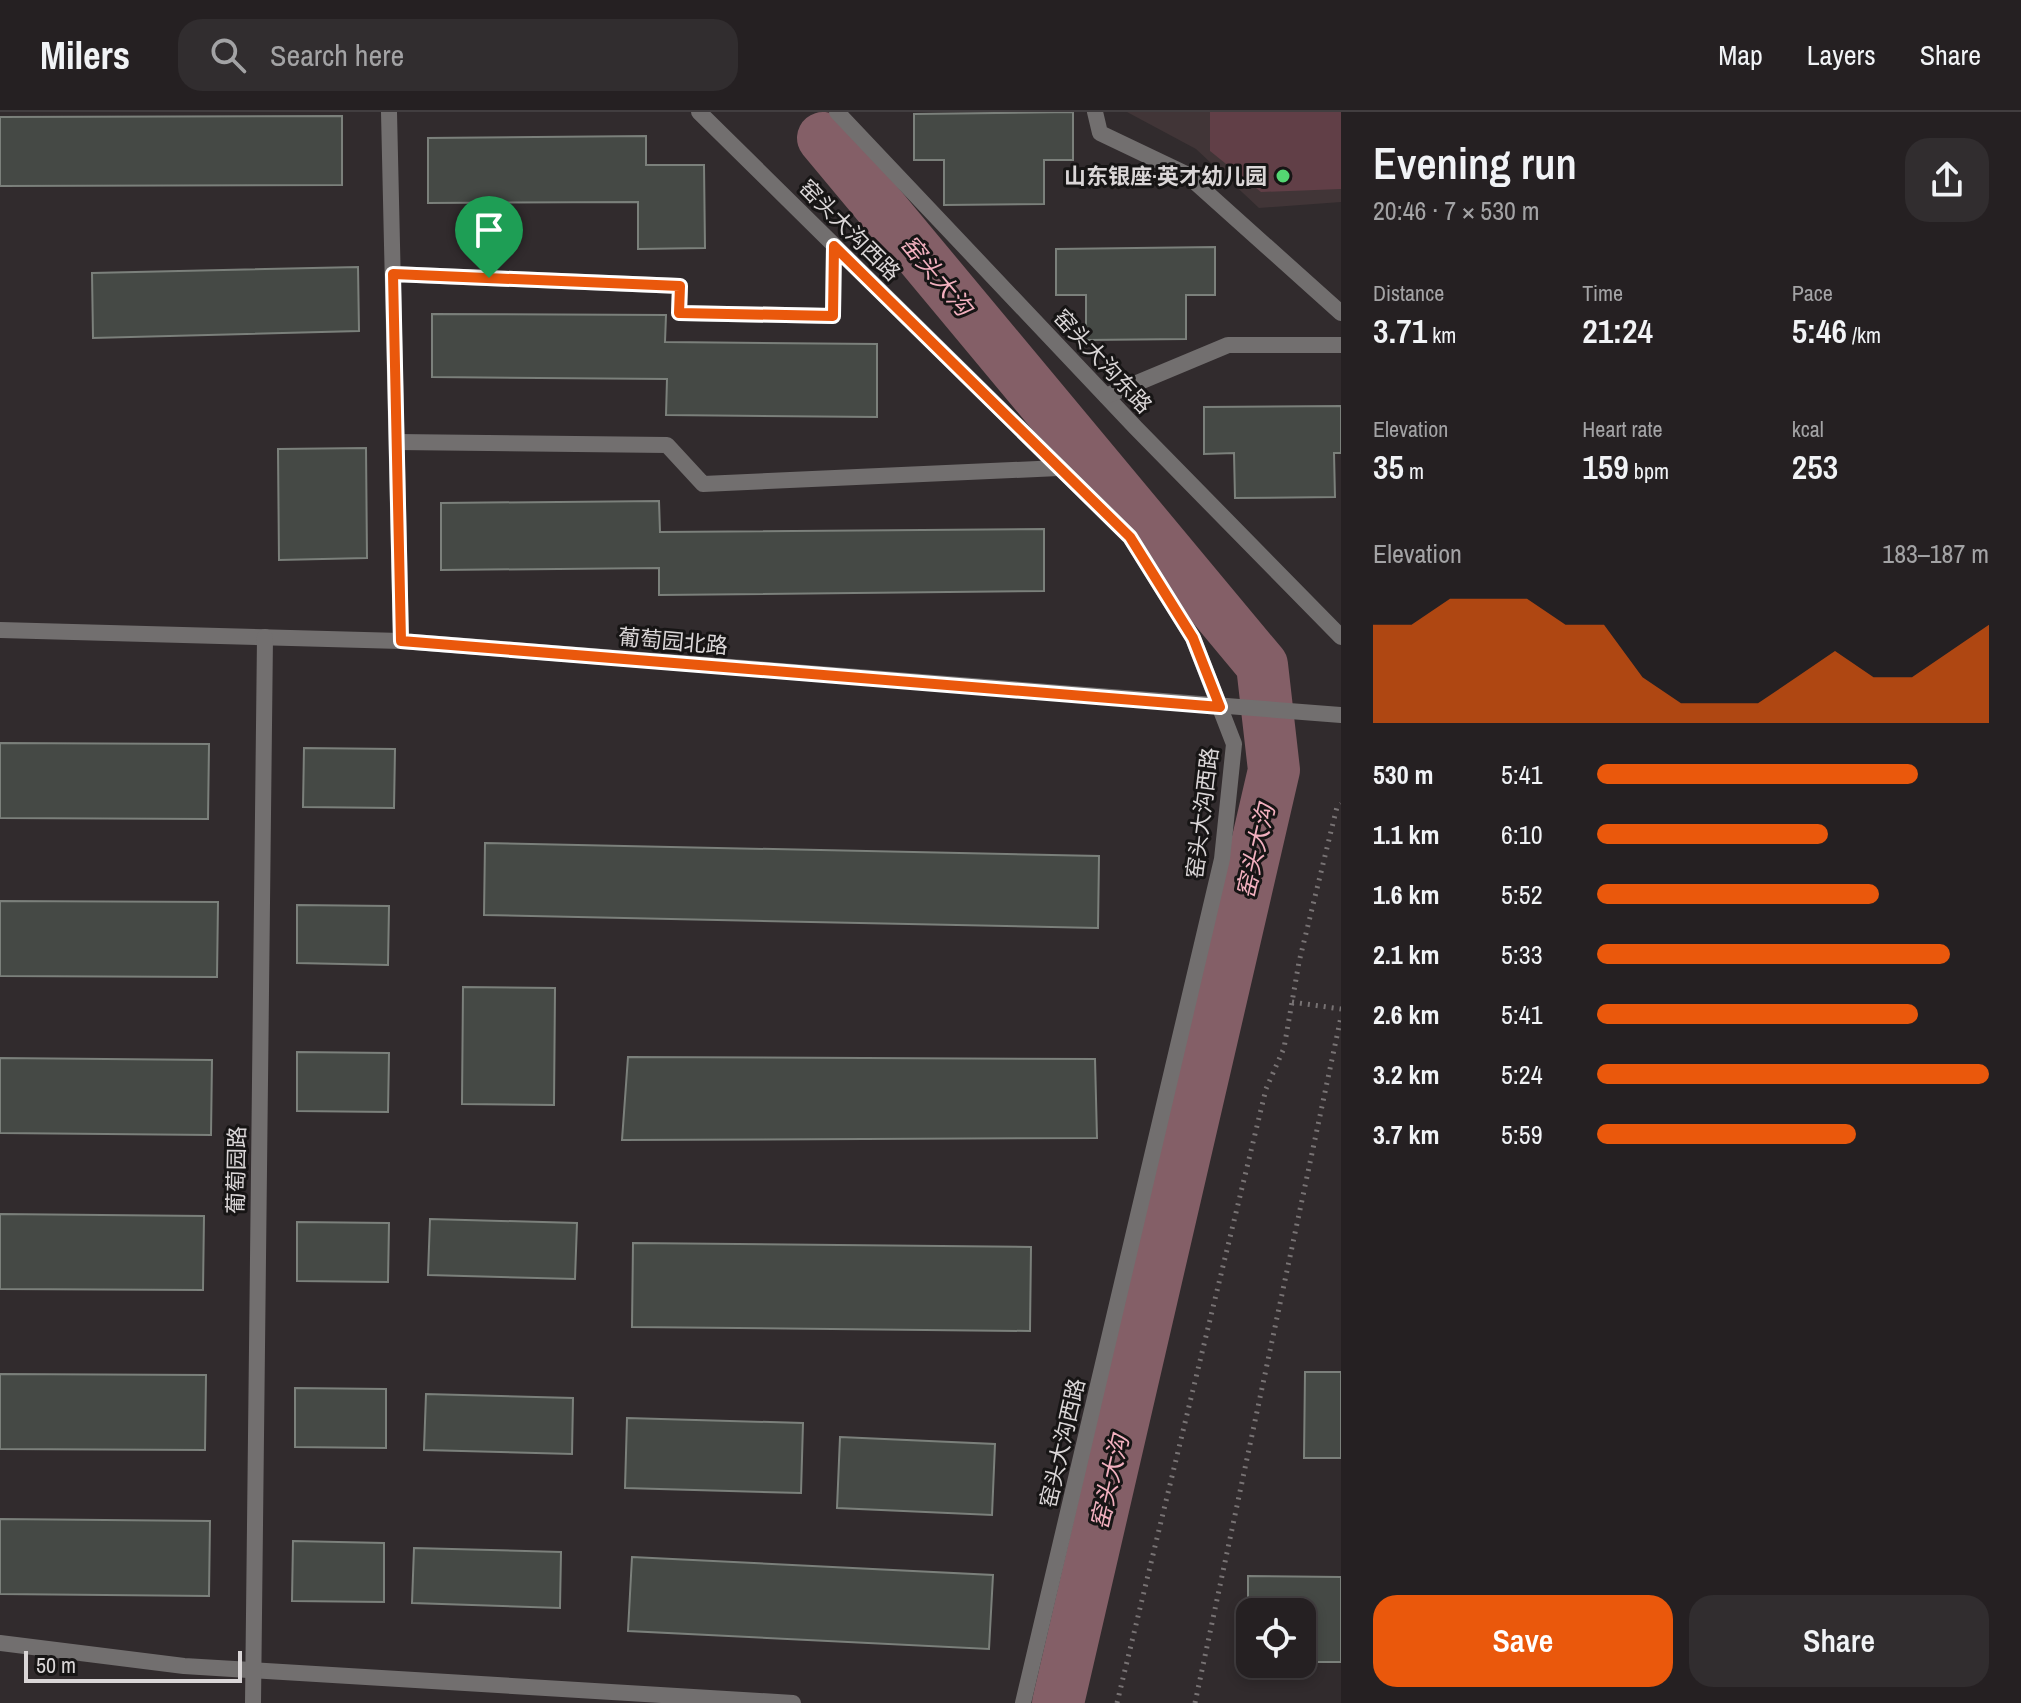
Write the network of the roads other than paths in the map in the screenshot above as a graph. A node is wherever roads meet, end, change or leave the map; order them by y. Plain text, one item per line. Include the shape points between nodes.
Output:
1 (389, 112) edge
2 (699, 112) edge
3 (837, 112) edge
4 (1095, 112) edge
5 (834, 246) junction
6 (393, 274) junction
7 (1341, 313) edge
8 (1341, 345) edge
9 (1106, 396) junction
10 (397, 442) junction
11 (1059, 468) junction
12 (0, 630) edge
13 (265, 637) junction
14 (1341, 637) edge
15 (401, 641) junction
16 (1220, 707) junction
17 (1341, 715) edge
18 (0, 1643) edge
19 (253, 1670) junction
20 (253, 1703) edge
21 (793, 1703) edge
22 (1023, 1703) edge

1 - 6 street
2 - 5 street, 窑头大沟西路
3 - 9 street, 窑头大沟东路
4 - 7 street via 1100,133 1186,174
5 - 6 street via 833,316 679,313 680,286
5 - 11 street, 窑头大沟西路
6 - 10 street
8 - 9 street via 1228,345
9 - 14 street, 窑头大沟东路
10 - 11 street via 667,445 703,484
10 - 15 street
11 - 16 street, 窑头大沟西路 via 1130,537 1193,638
12 - 13 street, 葡萄园北路
13 - 15 street, 葡萄园北路
13 - 19 street, 葡萄园路
15 - 16 street, 葡萄园北路
16 - 17 street, 葡萄园北路
16 - 22 street, 窑头大沟西路 via 1234,744 1222,859
18 - 19 street
19 - 20 street, 葡萄园路
19 - 21 street

